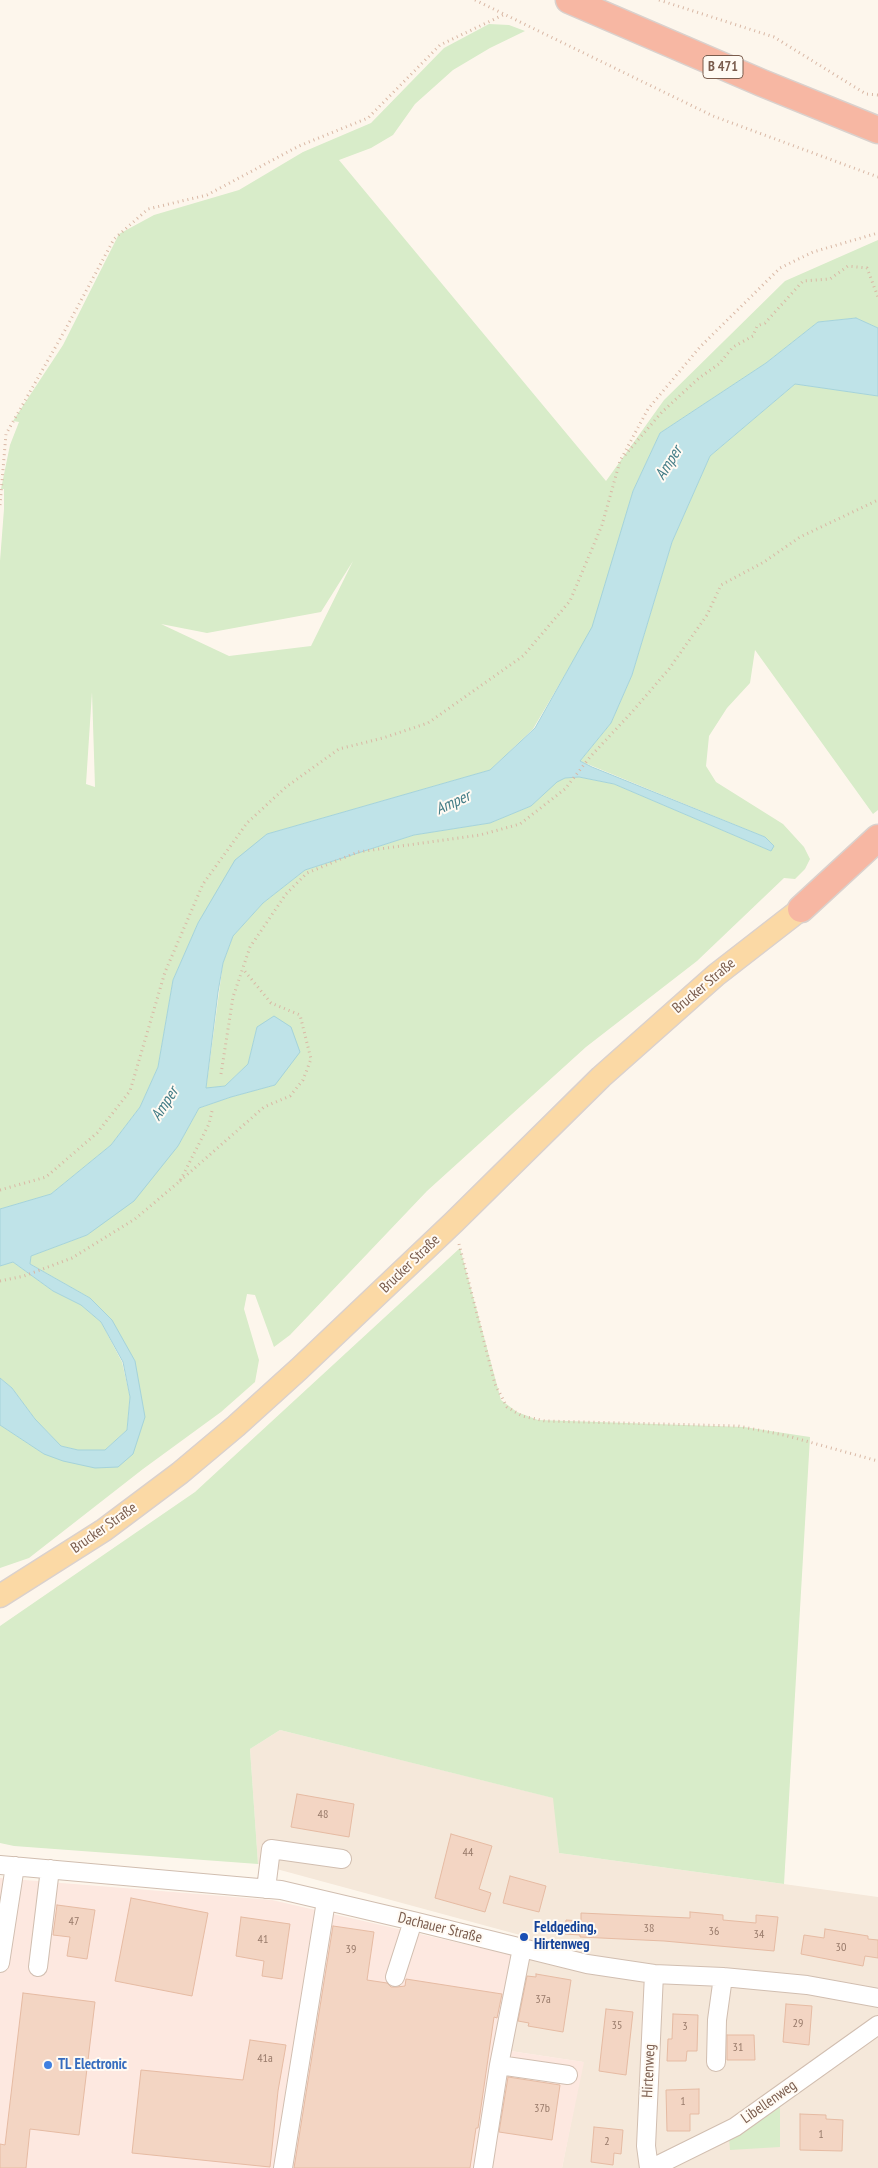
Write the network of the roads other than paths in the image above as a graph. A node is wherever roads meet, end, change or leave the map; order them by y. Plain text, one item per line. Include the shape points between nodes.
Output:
1 (569, 0) edge
2 (878, 130) edge
3 (878, 838) edge
4 (878, 860) edge
5 (801, 909) junction
6 (0, 1596) edge
7 (342, 1860) dead end
8 (7, 1866) edge
9 (50, 1869) junction
10 (266, 1889) junction
11 (326, 1901) junction
12 (413, 1921) junction
13 (522, 1948) junction
14 (0, 1963) edge
15 (38, 1967) dead end
16 (654, 1974) junction
17 (395, 1977) dead end
18 (723, 1977) junction
19 (878, 1998) edge
20 (878, 2025) edge
21 (716, 2062) dead end
22 (499, 2065) junction
23 (568, 2075) dead end
24 (283, 2168) edge
25 (483, 2168) edge
26 (651, 2168) edge

1 - 2 highway, B 471
3 - 5 highway
4 - 5 highway
5 - 6 main road, Brucker Straße via 716,975 601,1077 299,1369 180,1473 104,1530
7 - 10 street via 271,1850
8 - 9 street, Dachauer Straße
8 - 14 street
9 - 10 street, Dachauer Straße
9 - 15 street
10 - 11 street, Dachauer Straße
11 - 12 street, Dachauer Straße
11 - 24 street
12 - 13 street, Dachauer Straße
12 - 17 street
13 - 16 street, Dachauer Straße via 587,1964
13 - 22 street
16 - 18 street, Dachauer Straße
16 - 26 street, Hirtenweg via 646,2146
18 - 19 street, Dachauer Straße via 807,1985
18 - 21 street
20 - 26 street, Libellenweg via 735,2127
22 - 23 street
22 - 25 street

